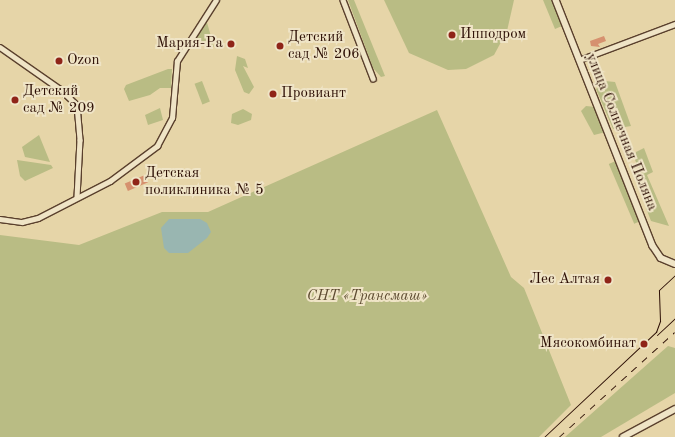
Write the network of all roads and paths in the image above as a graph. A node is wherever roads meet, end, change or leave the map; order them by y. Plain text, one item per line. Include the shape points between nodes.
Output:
1 (216, 0) edge
2 (343, 0) edge
3 (556, 0) edge
4 (675, 24) edge
5 (0, 47) edge
6 (579, 60) junction
7 (372, 78) dead end
8 (77, 197) junction
9 (0, 219) edge
10 (675, 264) edge
11 (675, 409) edge
12 (623, 437) edge

1 - 8 street via 178,61 172,118 157,146 110,181
2 - 7 street
3 - 6 street, улица Солнечная Поляна
4 - 6 street
5 - 8 street via 60,89 77,105 80,140
6 - 10 street, улица Солнечная Поляна via 627,174 653,246 662,258
8 - 9 street via 31,221
11 - 12 main road

